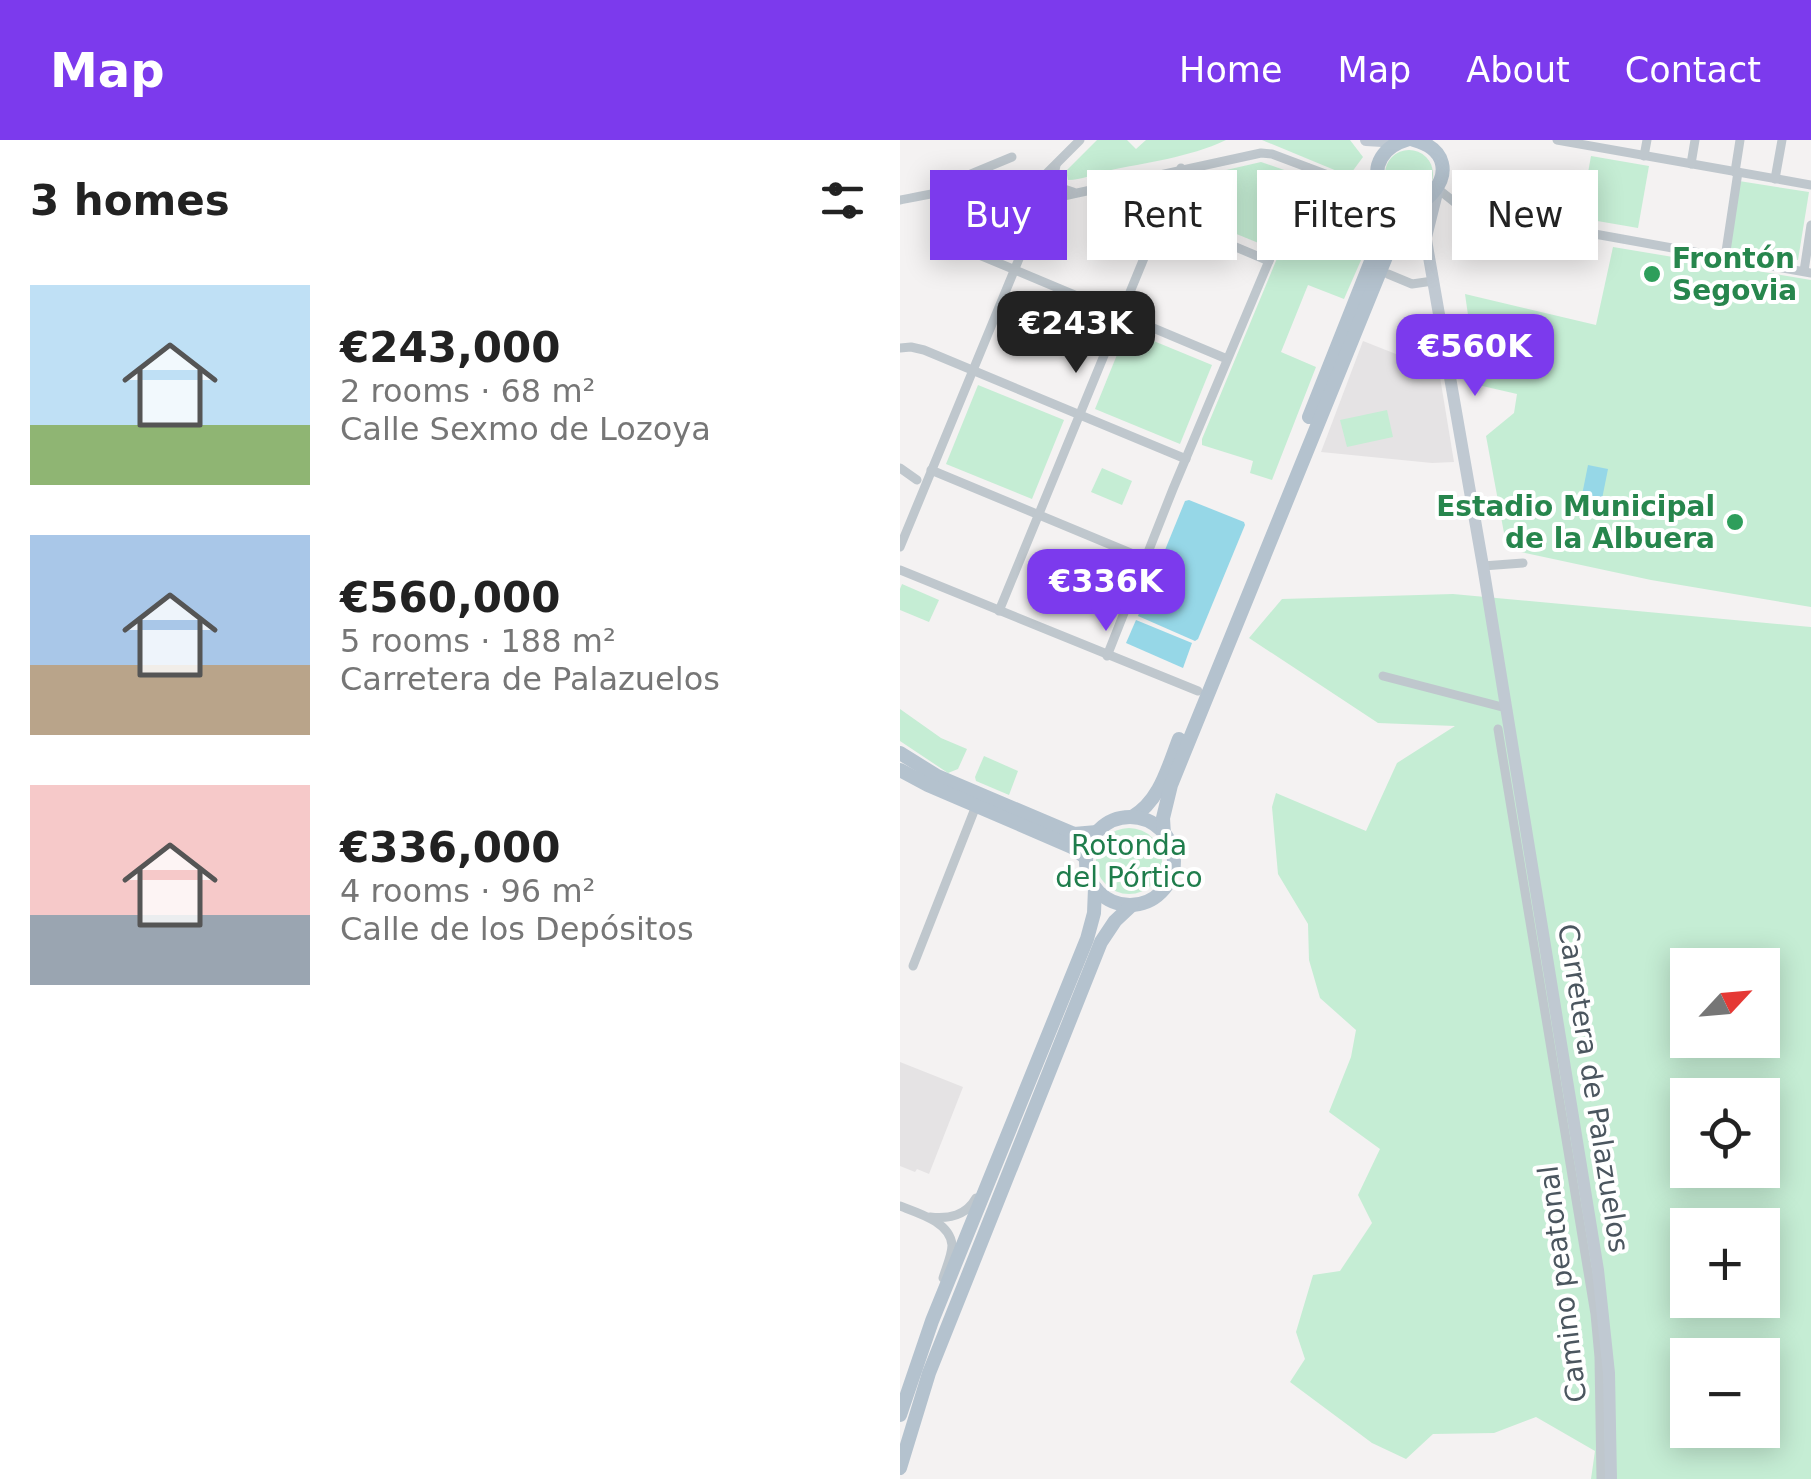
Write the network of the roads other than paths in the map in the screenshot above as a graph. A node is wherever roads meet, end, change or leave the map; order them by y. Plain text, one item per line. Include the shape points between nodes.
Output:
1 (1080, 140) edge
2 (1362, 140) edge
3 (1405, 140) edge
4 (1557, 140) edge
5 (1647, 140) edge
6 (1695, 140) edge
7 (1740, 140) edge
8 (1782, 140) edge
9 (1432, 144) edge
10 (1644, 156) junction
11 (1012, 157) dead end
12 (1057, 162) junction
13 (1691, 164) junction
14 (1181, 168) joint
15 (1308, 168) junction
16 (1379, 169) joint
17 (981, 170) edge
18 (1049, 170) edge
19 (1173, 170) edge
20 (1313, 170) edge
21 (1737, 172) junction
22 (1775, 179) junction
23 (1811, 185) edge
24 (1438, 189) junction
25 (1087, 190) edge
26 (1076, 192) junction
27 (930, 194) edge
28 (1067, 194) edge
29 (1432, 195) edge
30 (900, 200) edge
31 (1432, 211) edge
32 (1811, 225) edge
33 (1237, 248) edge
34 (1725, 258) junction
35 (990, 260) edge
36 (1017, 260) edge
37 (1144, 260) edge
38 (1372, 260) edge
39 (1386, 260) edge
40 (1430, 260) edge
41 (1268, 261) junction
42 (1013, 270) junction
43 (1808, 272) edge
44 (1390, 275) dead end
45 (1433, 281) junction
46 (1122, 315) junction
47 (900, 348) edge
48 (1228, 359) junction
49 (972, 370) junction
50 (1081, 415) junction
51 (1186, 459) junction
52 (900, 468) edge
53 (932, 470) junction
54 (917, 480) dead end
55 (1041, 514) junction
56 (900, 547) edge
57 (1146, 558) junction
58 (1523, 563) dead end
59 (1485, 565) junction
60 (900, 570) edge
61 (999, 611) junction
62 (1106, 656) junction
63 (1383, 676) dead end
64 (1198, 691) junction
65 (1506, 708) junction
66 (1498, 728) dead end
67 (900, 753) edge
68 (900, 770) edge
69 (976, 806) junction
70 (1132, 818) junction
71 (1097, 832) junction
72 (1164, 835) junction
73 (1086, 858) junction
74 (1095, 888) junction
75 (1132, 905) junction
76 (913, 966) dead end
77 (1006, 1139) junction
78 (900, 1206) edge
79 (927, 1216) junction
80 (932, 1320) junction
81 (900, 1415) edge
82 (900, 1468) edge
83 (1601, 1479) edge
84 (1611, 1479) edge

1 - 12 street
2 - 3 street
2 - 16 street
3 - 9 main road
3 - 16 main road via 1387,149
4 - 10 street
5 - 10 street
6 - 13 street
7 - 21 street
8 - 22 street
9 - 24 main road via 1442,168
10 - 13 street
11 - 17 street
12 - 18 street
12 - 26 street via 1058,187
13 - 21 street
14 - 15 street via 1261,152
14 - 19 street
15 - 20 street
15 - 41 street
21 - 22 street
21 - 34 street
22 - 23 street
24 - 29 main road
24 - 31 street
24 - 34 street via 1462,207
25 - 26 street
26 - 28 street
27 - 30 street
32 - 43 street
33 - 41 street
34 - 43 street
35 - 42 street
36 - 42 street
37 - 46 street
38 - 64 main road
39 - 72 main road via 1170,785
40 - 45 street, Carretera de Palazuelos
41 - 48 street
42 - 46 street
42 - 49 street
44 - 45 street via 1412,284
45 - 59 street, Carretera de Palazuelos
46 - 48 street
46 - 50 street
47 - 49 street via 924,350
48 - 51 street
49 - 50 street
49 - 53 street
50 - 51 street
50 - 55 street
51 - 57 street
52 - 54 street
53 - 55 street
53 - 56 street
55 - 57 street
55 - 61 street
57 - 62 street
58 - 59 street
59 - 65 street, Carretera de Palazuelos
60 - 61 street
61 - 62 street
62 - 64 street
63 - 65 street
64 - 70 main road via 1156,794
65 - 84 street, Carretera de Palazuelos via 1603,1306
66 - 83 street, Camino peatonal via 1595,1314
67 - 71 main road via 937,776 1074,834
68 - 69 main road
69 - 73 main road
69 - 76 street
70 - 71 main road
70 - 72 main road
71 - 73 main road
72 - 75 main road via 1173,861 1169,880 1158,894
73 - 74 main road
74 - 75 main road
74 - 77 main road via 1087,939
75 - 82 main road via 1102,942 929,1373
77 - 79 street via 970,1207 946,1218
77 - 80 main road
78 - 79 street
79 - 80 street via 952,1244
80 - 81 main road

